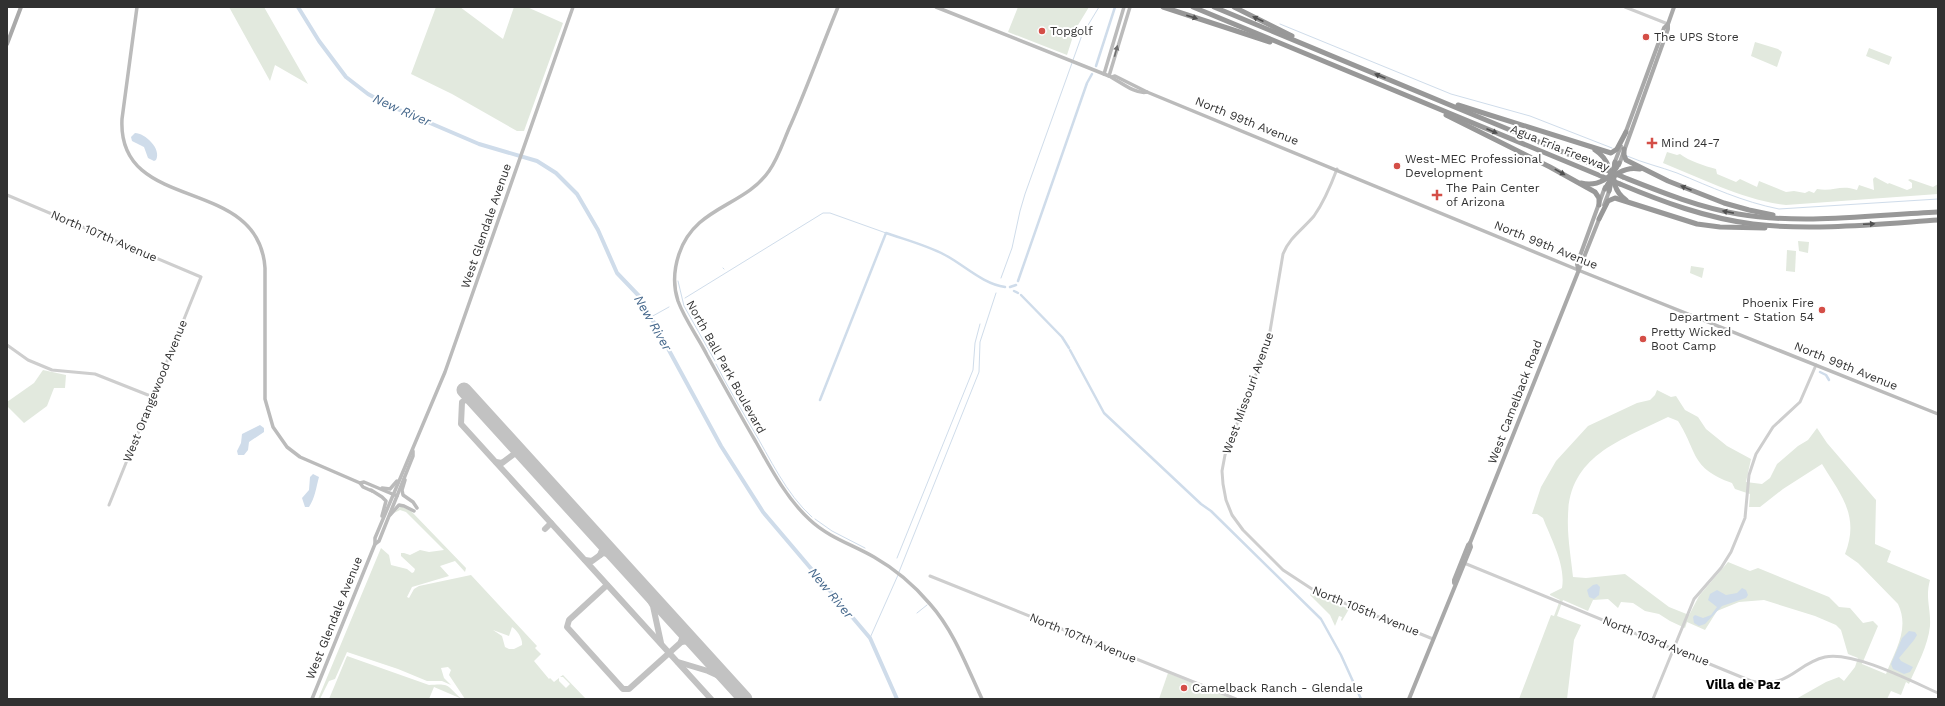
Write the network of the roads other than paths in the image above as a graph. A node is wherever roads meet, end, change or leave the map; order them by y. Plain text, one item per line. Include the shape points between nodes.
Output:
1 (21, 7) edge
2 (137, 7) edge
3 (573, 7) edge
4 (838, 7) edge
5 (936, 7) edge
6 (1124, 7) edge
7 (1130, 7) edge
8 (1163, 7) edge
9 (1193, 7) edge
10 (1214, 7) edge
11 (1234, 7) edge
12 (1625, 7) edge
13 (1674, 7) edge
14 (1668, 24) junction
15 (7, 44) edge
16 (1317, 50) junction
17 (1314, 57) junction
18 (1654, 68) junction
19 (1104, 74) junction
20 (1111, 76) junction
21 (1642, 86) junction
22 (1416, 90) junction
23 (1413, 98) junction
24 (1635, 118) junction
25 (1626, 132) junction
26 (1589, 147) junction
27 (1624, 149) junction
28 (1617, 162) junction
29 (1337, 169) junction
30 (1645, 170) junction
31 (1612, 176) junction
32 (1576, 182) junction
33 (1607, 190) junction
34 (7, 195) edge
35 (1629, 202) junction
36 (1599, 205) junction
37 (1938, 211) edge
38 (1832, 218) junction
39 (1599, 219) junction
40 (1938, 221) edge
41 (1830, 226) junction
42 (1578, 269) junction
43 (201, 276) joint
44 (7, 345) edge
45 (1816, 365) junction
46 (153, 397) junction
47 (1938, 414) edge
48 (413, 450) junction
49 (400, 477) junction
50 (404, 477) junction
51 (372, 488) junction
52 (394, 497) junction
53 (109, 505) dead end
54 (389, 516) junction
55 (382, 521) junction
56 (1246, 534) joint
57 (1470, 543) junction
58 (375, 544) junction
59 (1464, 563) junction
60 (930, 576) dead end
61 (1454, 584) junction
62 (1433, 639) junction
63 (1673, 648) junction
64 (1938, 693) edge
65 (312, 699) edge
66 (982, 699) edge
67 (1236, 699) edge
68 (1409, 699) edge
69 (1653, 699) edge

1 - 15 main road
2 - 51 main road via 122,119 122,132 127,149 138,166 151,177 227,210 251,228 259,242 264,262 265,399 271,422 283,442 296,454 360,483 363,487
3 - 48 main road, West Glendale Avenue via 445,372
4 - 66 main road, North Ball Park Boulevard via 774,164 754,187 708,215 691,231 678,256 675,272 676,289 683,312 729,396 770,467 797,506 818,527 893,569 920,592 940,617 958,648
5 - 19 main road, North 99th Avenue
6 - 19 main road
20 -> 7 main road
8 -> 17 highway
9 - 17 highway, Agua Fria Freeway
10 - 16 highway, Agua Fria Freeway
16 -> 11 highway
12 - 14 street
13 - 14 main road
14 - 18 main road
14 - 21 main road via 1664,28
22 -> 16 highway, Agua Fria Freeway
17 - 23 highway, Agua Fria Freeway
18 - 21 main road via 1646,84
18 - 24 main road
19 - 20 main road, North 99th Avenue
20 - 29 main road, North 99th Avenue
21 - 24 main road via 1643,92
21 - 25 main road
22 - 26 highway
38 -> 22 highway, Agua Fria Freeway, bridge via 1772,218 1732,213 1682,200
23 -> 32 highway
23 -> 41 highway, Agua Fria Freeway, bridge via 1678,207 1721,219 1763,225
24 - 27 main road
25 - 26 highway via 1613,153
25 - 28 main road
26 - 31 highway via 1603,156
27 - 28 main road
27 - 30 highway via 1626,160
28 - 31 highway
29 - 42 main road, North 99th Avenue
29 - 56 street, West Missouri Avenue via 1321,205 1289,242 1283,254 1268,343 1225,455 1222,471 1225,496 1232,515
30 - 31 highway via 1628,169
38 -> 30 highway via 1774,215 1749,210
31 - 32 highway via 1593,184
31 - 33 highway
31 - 35 highway via 1619,193
32 - 36 highway via 1598,194
33 - 36 main road, West Camelback Road
33 - 39 main road, West Camelback Road
34 - 43 street, North 107th Avenue
35 - 39 highway via 1617,198 1610,199
35 - 41 highway via 1684,221 1716,227 1821,229
36 - 42 main road, West Camelback Road via 1577,264
37 - 38 highway, Agua Fria Freeway
39 - 42 main road, West Camelback Road
41 -> 40 highway, Agua Fria Freeway
42 - 45 main road, North 99th Avenue
42 - 57 main road, West Camelback Road
43 - 46 street, West Orangewood Avenue
44 - 46 street via 28,360 47,369 94,374
45 - 47 main road, North 99th Avenue
45 - 63 street via 1800,402 1775,425 1757,451 1750,471 1745,518 1731,552 1696,595
46 - 53 street, West Orangewood Avenue
48 - 49 main road, West Glendale Avenue
48 - 50 main road, West Glendale Avenue
49 - 51 main road via 390,489
49 - 52 main road, West Glendale Avenue
50 - 52 main road, West Glendale Avenue
50 - 54 main road via 403,495 413,502 416,510 399,505
51 - 52 main road
51 - 55 main road via 386,501
52 - 54 main road, West Glendale Avenue
52 - 55 main road, West Glendale Avenue
54 - 58 main road, West Glendale Avenue
55 - 58 main road, West Glendale Avenue
56 - 62 street, North 105th Avenue via 1283,570 1308,588
57 - 59 main road, West Camelback Road via 1471,547
57 - 61 main road, West Camelback Road
58 - 65 main road, West Glendale Avenue
59 - 61 main road, West Camelback Road
59 - 63 street, North 103rd Avenue
60 - 67 street, North 107th Avenue
61 - 62 main road, West Camelback Road
62 - 68 main road, West Camelback Road
63 - 64 street, North 103rd Avenue via 1751,680 1762,682 1783,680 1820,658 1849,657
63 - 69 street

